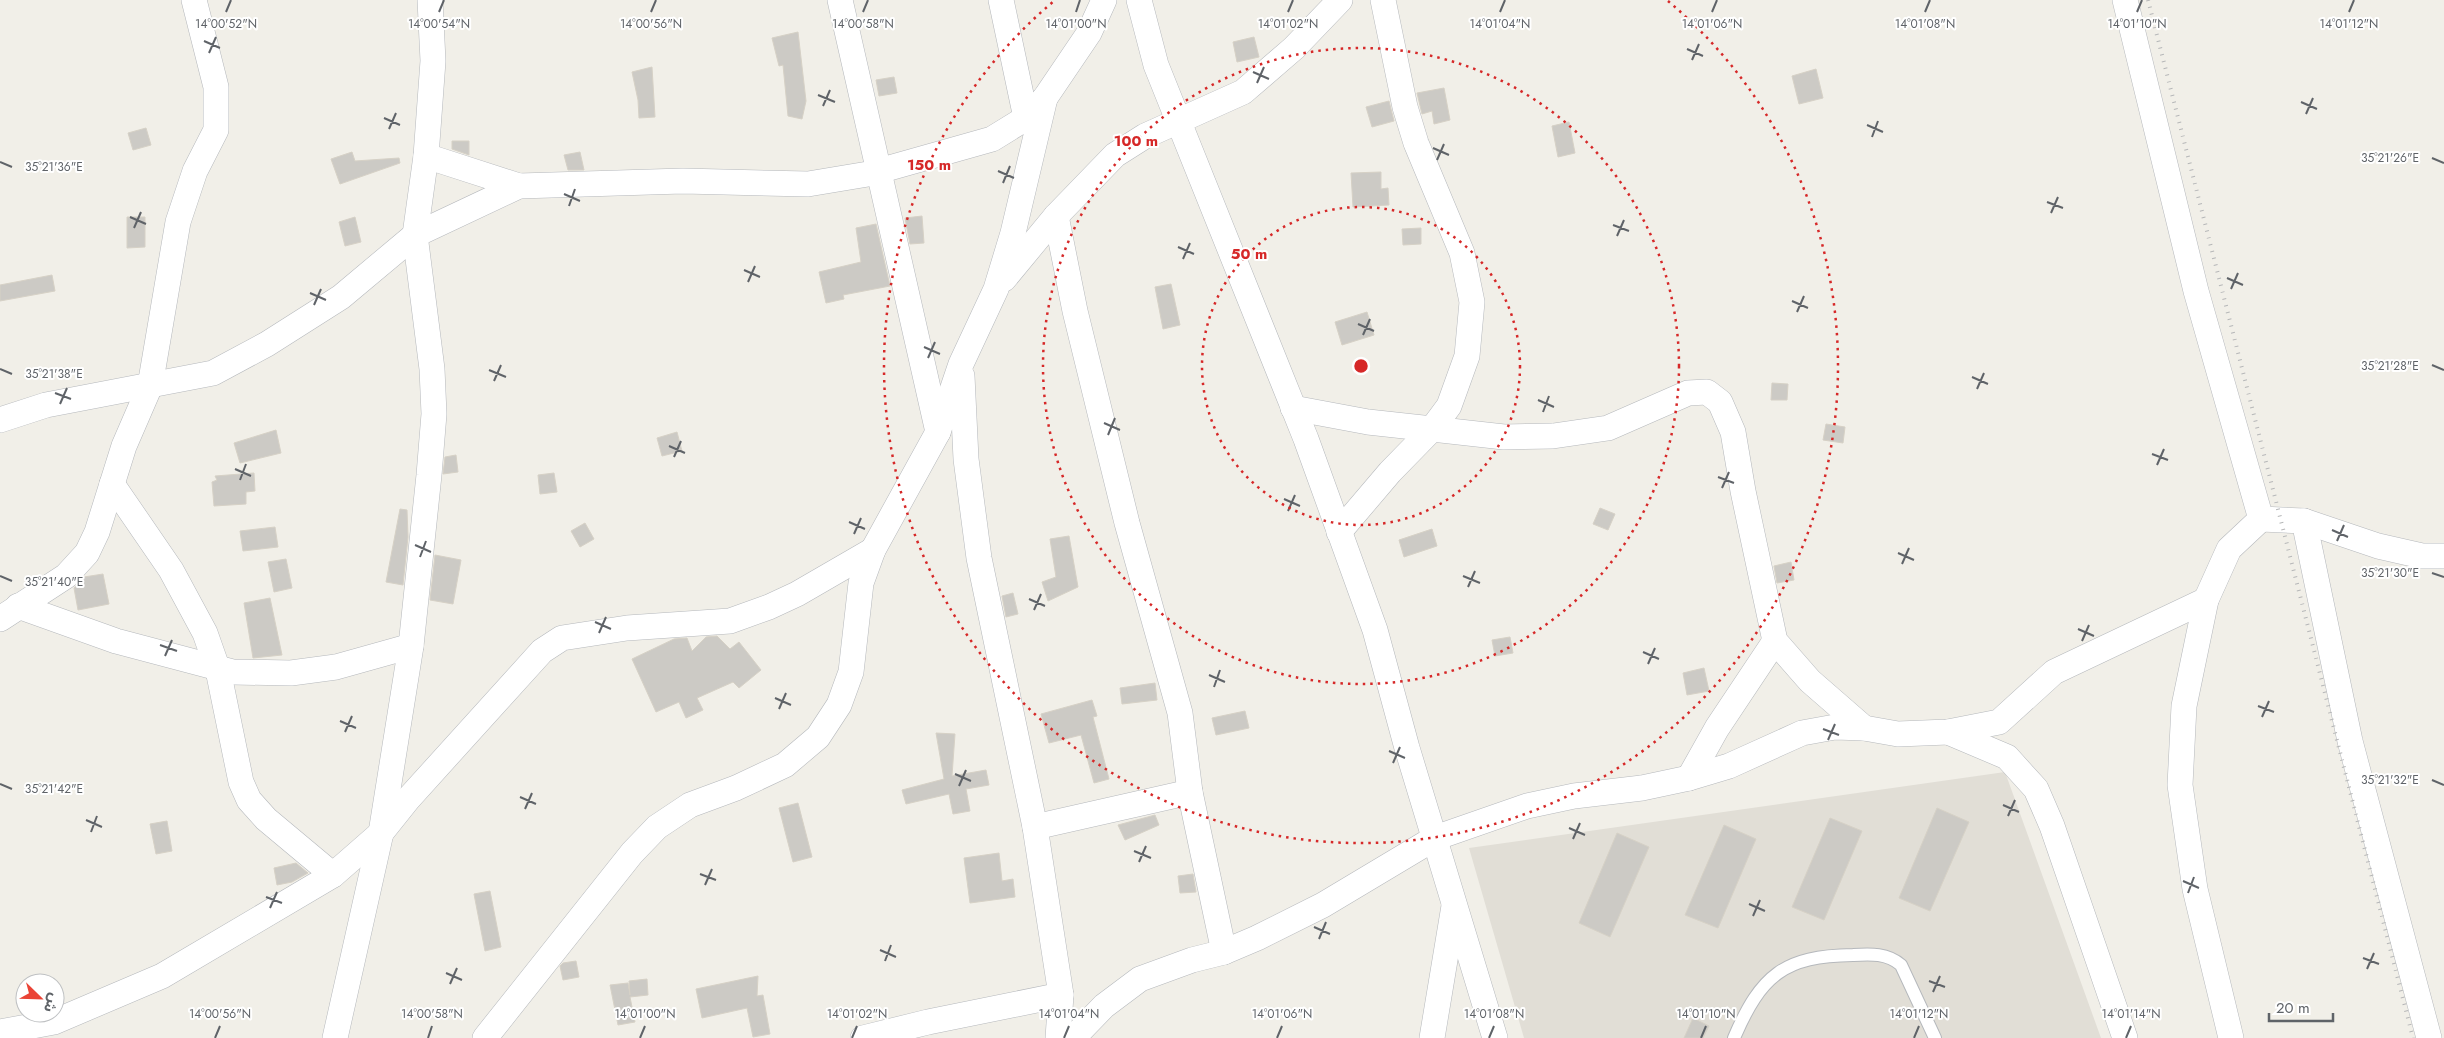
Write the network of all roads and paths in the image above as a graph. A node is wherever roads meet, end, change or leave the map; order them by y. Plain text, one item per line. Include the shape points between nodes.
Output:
1 (194, 0) edge
2 (430, 0) edge
3 (840, 0) edge
4 (1001, 0) edge
5 (1104, 0) edge
6 (1139, 0) edge
7 (1340, 0) edge
8 (1383, 0) edge
9 (2125, 0) edge
10 (1045, 98) junction
11 (1026, 118) junction
12 (1179, 121) junction
13 (426, 156) junction
14 (878, 171) junction
15 (519, 186) junction
16 (1056, 216) junction
17 (416, 234) junction
18 (996, 289) junction
19 (961, 364) junction
20 (150, 386) junction
21 (1293, 408) junction
22 (0, 420) edge
23 (1432, 429) junction
24 (938, 432) junction
25 (112, 484) junction
26 (2261, 519) junction
27 (2304, 521) junction
28 (1340, 532) junction
29 (873, 550) junction
30 (2444, 556) edge
31 (2206, 600) junction
32 (9, 612) edge
33 (1775, 641) junction
34 (411, 646) junction
35 (218, 670) junction
36 (1864, 728) junction
37 (1948, 732) junction
38 (1688, 778) junction
39 (1190, 792) junction
40 (1035, 827) junction
41 (381, 833) junction
42 (1435, 838) junction
43 (333, 875) junction
44 (1455, 902) junction
45 (1224, 952) junction
46 (1061, 995) junction
47 (2229, 1028) edge
48 (56, 1030) edge
49 (0, 1032) edge
50 (335, 1038) edge
51 (485, 1038) edge
52 (863, 1038) edge
53 (1058, 1038) edge
54 (1073, 1038) edge
55 (1432, 1038) edge
56 (1495, 1038) edge
57 (1734, 1038) edge
58 (1935, 1038) edge
59 (2125, 1038) edge
60 (2212, 1038) edge
61 (2429, 1038) edge

1 - 20 street via 216,86 216,130 195,171 178,222
2 - 13 street via 433,61
3 - 14 street
4 - 11 street
5 - 10 street via 1089,33
6 - 12 street via 1156,65
7 - 12 street via 1294,48 1242,92
8 - 23 street via 1405,107 1416,143 1462,253 1472,302 1467,356 1449,406
9 - 26 street via 2196,291
10 - 11 street
10 - 18 street via 1014,233
11 - 14 street via 992,139
12 - 16 street via 1115,154
12 - 21 street
13 - 15 street
13 - 17 street
14 - 15 street via 808,184 683,181
14 - 24 street
15 - 17 street
16 - 18 street
16 - 39 street via 1075,312 1120,496 1180,713
17 - 20 street via 341,297 267,344 213,372
17 - 34 street via 434,414
18 - 19 street
19 - 24 street
19 - 40 street via 966,459 979,558
20 - 22 street via 46,406
20 - 25 street
21 - 23 street via 1368,422
21 - 28 street
23 - 28 street via 1390,472
23 - 33 street via 1504,436 1553,436 1608,428 1688,393 1707,392 1720,402 1733,432
24 - 29 street
25 - 32 street via 87,553 66,576
25 - 35 street via 171,570 205,633
26 - 27 street
26 - 31 street via 2229,549
27 - 30 street via 2378,546 2422,556
27 - 61 street via 2350,741
28 - 42 street via 1375,630
29 - 41 street via 797,594 730,621 627,628 562,638 542,650
29 - 51 street via 861,583 851,672 839,704 818,737 785,765 690,805 657,827
31 - 37 street via 2054,672 1999,722
31 - 47 street via 2184,706 2180,785 2195,889
32 - 35 street
33 - 36 street via 1810,681
33 - 38 street
34 - 35 street via 336,667 256,674
34 - 41 street
35 - 43 street via 241,782 250,800 266,819
36 - 37 street via 1898,734
36 - 38 street via 1835,727 1802,733 1729,766
37 - 59 street via 2007,757 2036,789 2052,826
38 - 42 street via 1527,806
39 - 40 street
39 - 45 street
40 - 46 street
41 - 43 street
41 - 50 street
42 - 44 street
42 - 45 street via 1323,905
43 - 48 street via 162,976
44 - 55 street
44 - 56 street
45 - 54 street via 1192,960 1140,980 1104,1006
46 - 52 street
46 - 53 street
47 - 60 street
48 - 49 street
57 - 58 lane via 1760,989 1779,971 1796,962 1823,955 1873,954 1892,957 1901,965

